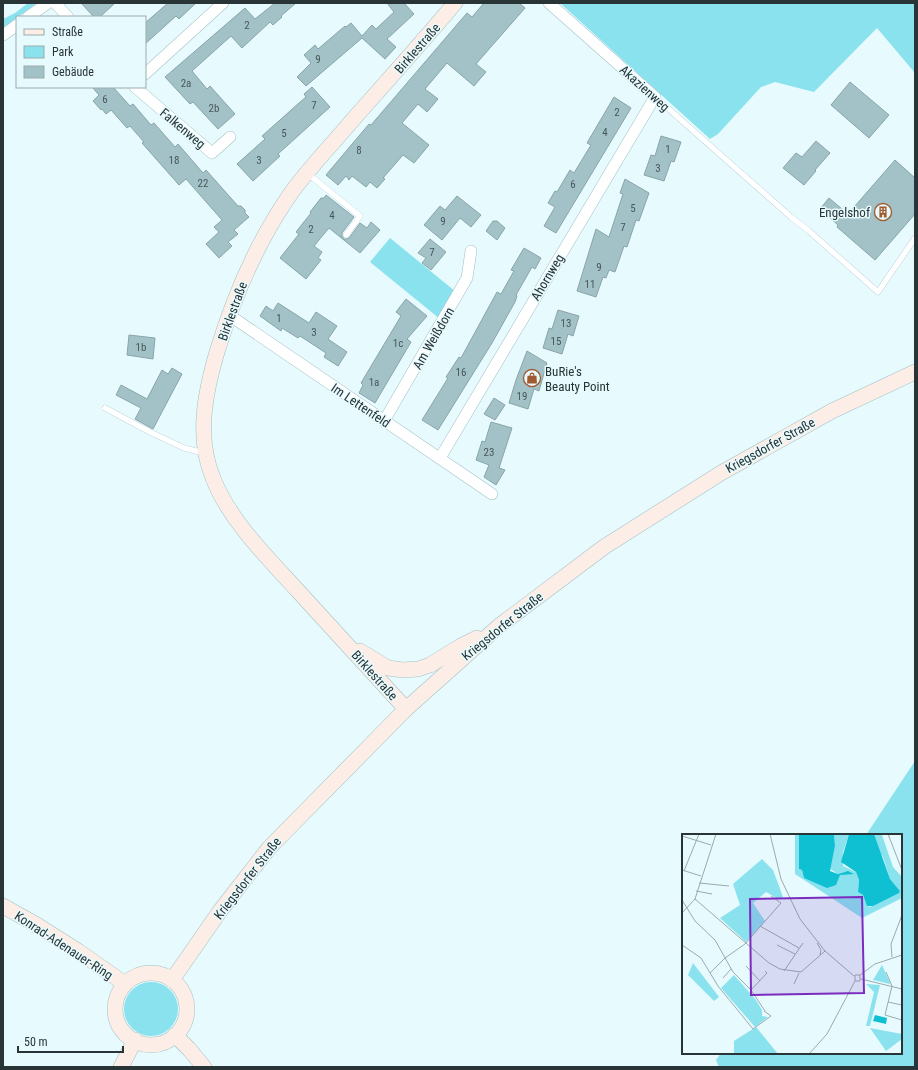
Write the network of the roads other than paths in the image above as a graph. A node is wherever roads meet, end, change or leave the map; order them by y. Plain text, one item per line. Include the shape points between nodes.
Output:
1 (48, 3) edge
2 (55, 3) edge
3 (223, 3) edge
4 (455, 3) edge
5 (549, 3) edge
6 (29, 16) edge
7 (67, 16) edge
8 (16, 26) edge
9 (3, 35) edge
10 (146, 73) edge
11 (136, 88) edge
12 (655, 97) junction
13 (230, 137) dead end
14 (307, 172) junction
15 (346, 235) dead end
16 (915, 238) edge
17 (471, 251) dead end
18 (231, 310) junction
19 (915, 372) edge
20 (105, 408) dead end
21 (384, 421) junction
22 (206, 454) junction
23 (440, 458) junction
24 (492, 494) dead end
25 (499, 626) junction
26 (344, 641) junction
27 (406, 709) junction
28 (3, 906) edge
29 (172, 980) junction
30 (125, 984) junction
31 (175, 1035) junction
32 (135, 1040) junction
33 (121, 1067) edge
34 (204, 1067) edge

1 - 6 street
2 - 7 street
3 - 10 street
4 - 14 main road, Birklestraße
5 - 12 street, Akazienweg
8 - 9 street
11 - 13 street, Falkenweg via 212,153
12 - 16 lane, Akazienweg via 878,292
12 - 23 street, Ahornweg
14 - 15 lane via 360,216
14 - 18 main road, Birklestraße via 289,195 259,246
17 - 21 street, Am Weißdorn via 467,278
18 - 21 street, Im Lettenfeld
18 - 22 main road, Birklestraße via 210,375 203,413
19 - 25 main road, Kriegsdorfer Straße via 832,411 721,473 604,547
20 - 22 lane via 184,448
21 - 23 street, Im Lettenfeld
22 - 26 main road, Birklestraße via 212,478 227,507 260,549
23 - 24 street, Im Lettenfeld
25 - 26 main road, Birklestraße via 430,665 418,669 388,668
25 - 27 main road, Kriegsdorfer Straße
26 - 27 main road, Birklestraße
27 - 29 main road, Kriegsdorfer Straße via 269,848 220,911
28 - 30 main road, Konrad-Adenauer-Ring via 78,951
29 - 30 main road via 164,975 147,973
29 - 31 main road via 182,991 187,1007 184,1022
30 - 32 main road via 117,998 116,1015 122,1030
31 - 32 main road via 156,1044
31 - 34 main road
32 - 33 main road

